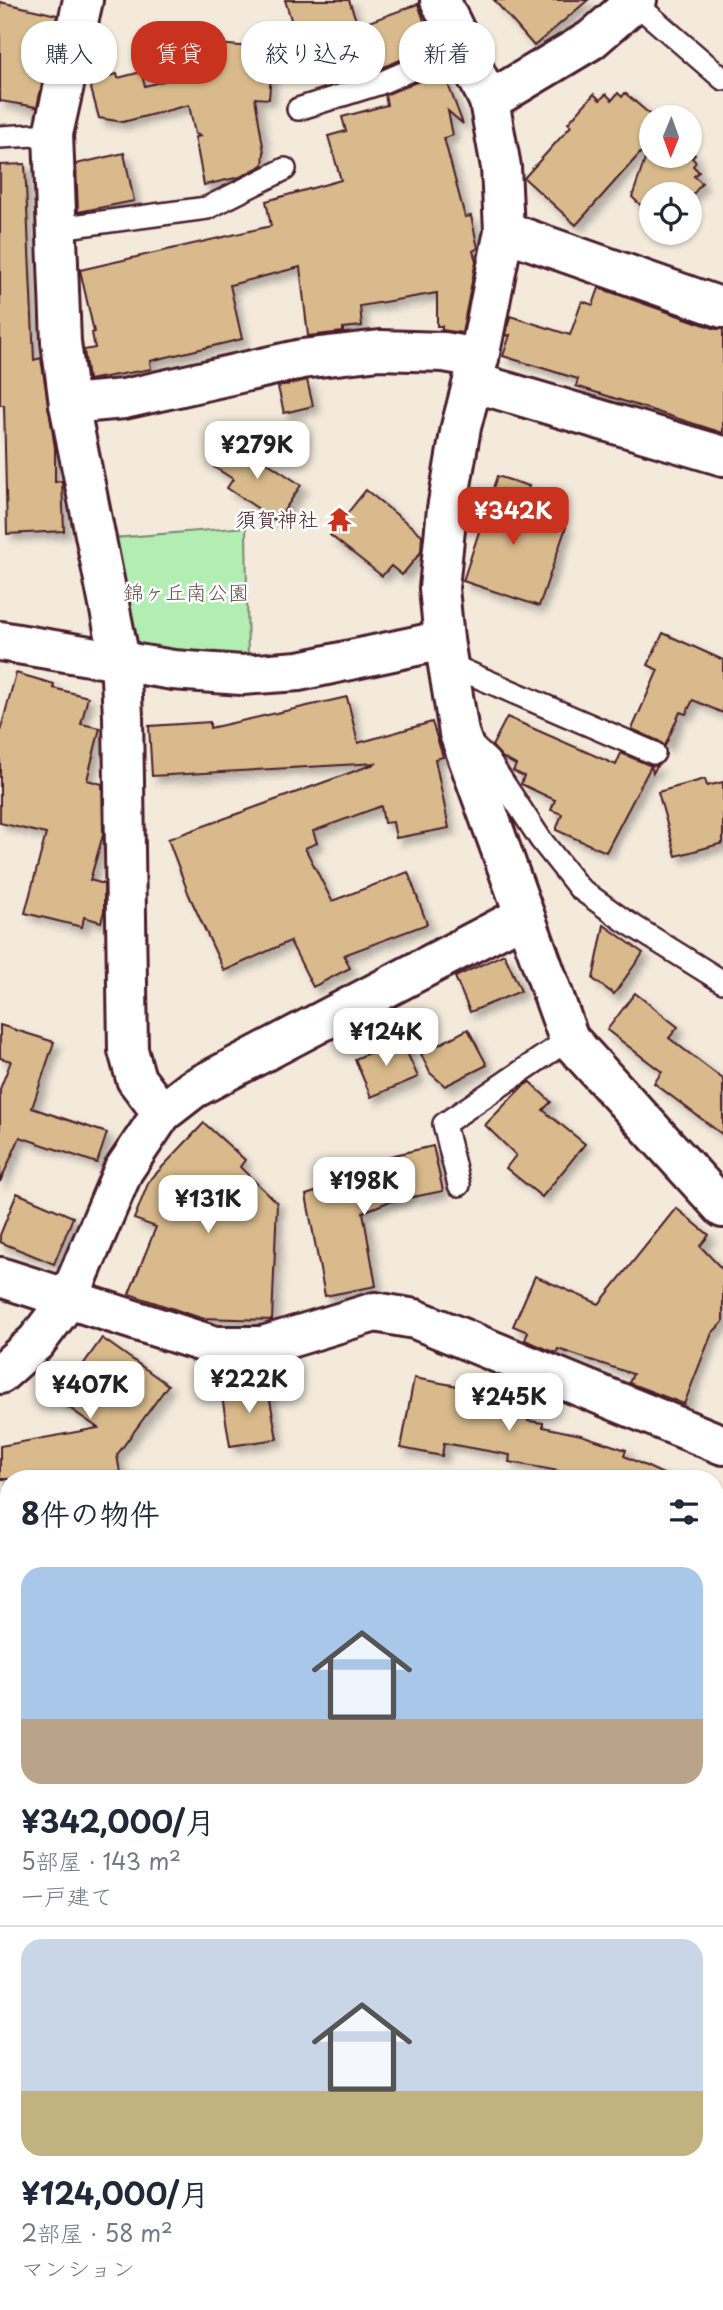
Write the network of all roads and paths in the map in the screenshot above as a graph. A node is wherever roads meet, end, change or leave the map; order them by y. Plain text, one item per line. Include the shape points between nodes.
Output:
1 (83, 0) edge
2 (440, 0) edge
3 (635, 1) edge
4 (450, 21) edge
5 (399, 75) edge
6 (723, 79) edge
7 (480, 84) edge
8 (489, 102) junction
9 (298, 109) dead end
10 (53, 134) junction
11 (0, 137) edge
12 (285, 169) dead end
13 (58, 228) junction
14 (504, 231) junction
15 (723, 308) edge
16 (476, 370) junction
17 (69, 404) junction
18 (723, 456) edge
19 (0, 641) edge
20 (446, 652) junction
21 (120, 660) junction
22 (459, 733) junction
23 (654, 753) dead end
24 (523, 916) junction
25 (723, 982) edge
26 (569, 1039) junction
27 (162, 1113) junction
28 (459, 1185) dead end
29 (723, 1208) edge
30 (0, 1277) edge
31 (68, 1300) junction
32 (0, 1374) edge
33 (723, 1445) edge

1 - 10 street
2 - 4 street
3 - 6 lane
3 - 8 street via 591,40
5 - 9 lane
7 - 8 street
8 - 14 street via 502,167
10 - 11 lane
10 - 13 street
12 - 13 lane via 207,208
13 - 17 street via 61,342
14 - 15 street
14 - 16 street
16 - 17 street via 443,352 380,350 302,359 124,399
16 - 18 street
16 - 20 street via 447,509 439,588
17 - 21 street
19 - 21 street
20 - 21 street via 254,674 173,670
20 - 22 street
20 - 23 lane
21 - 27 street via 128,1050 136,1079
22 - 24 street
22 - 25 lane via 489,761 579,888
24 - 26 street
24 - 27 street via 193,1089
26 - 28 lane via 444,1124
26 - 29 street
27 - 31 street via 122,1171
30 - 31 street
31 - 32 street via 36,1342
31 - 33 street via 215,1346 263,1346 374,1312 415,1319

